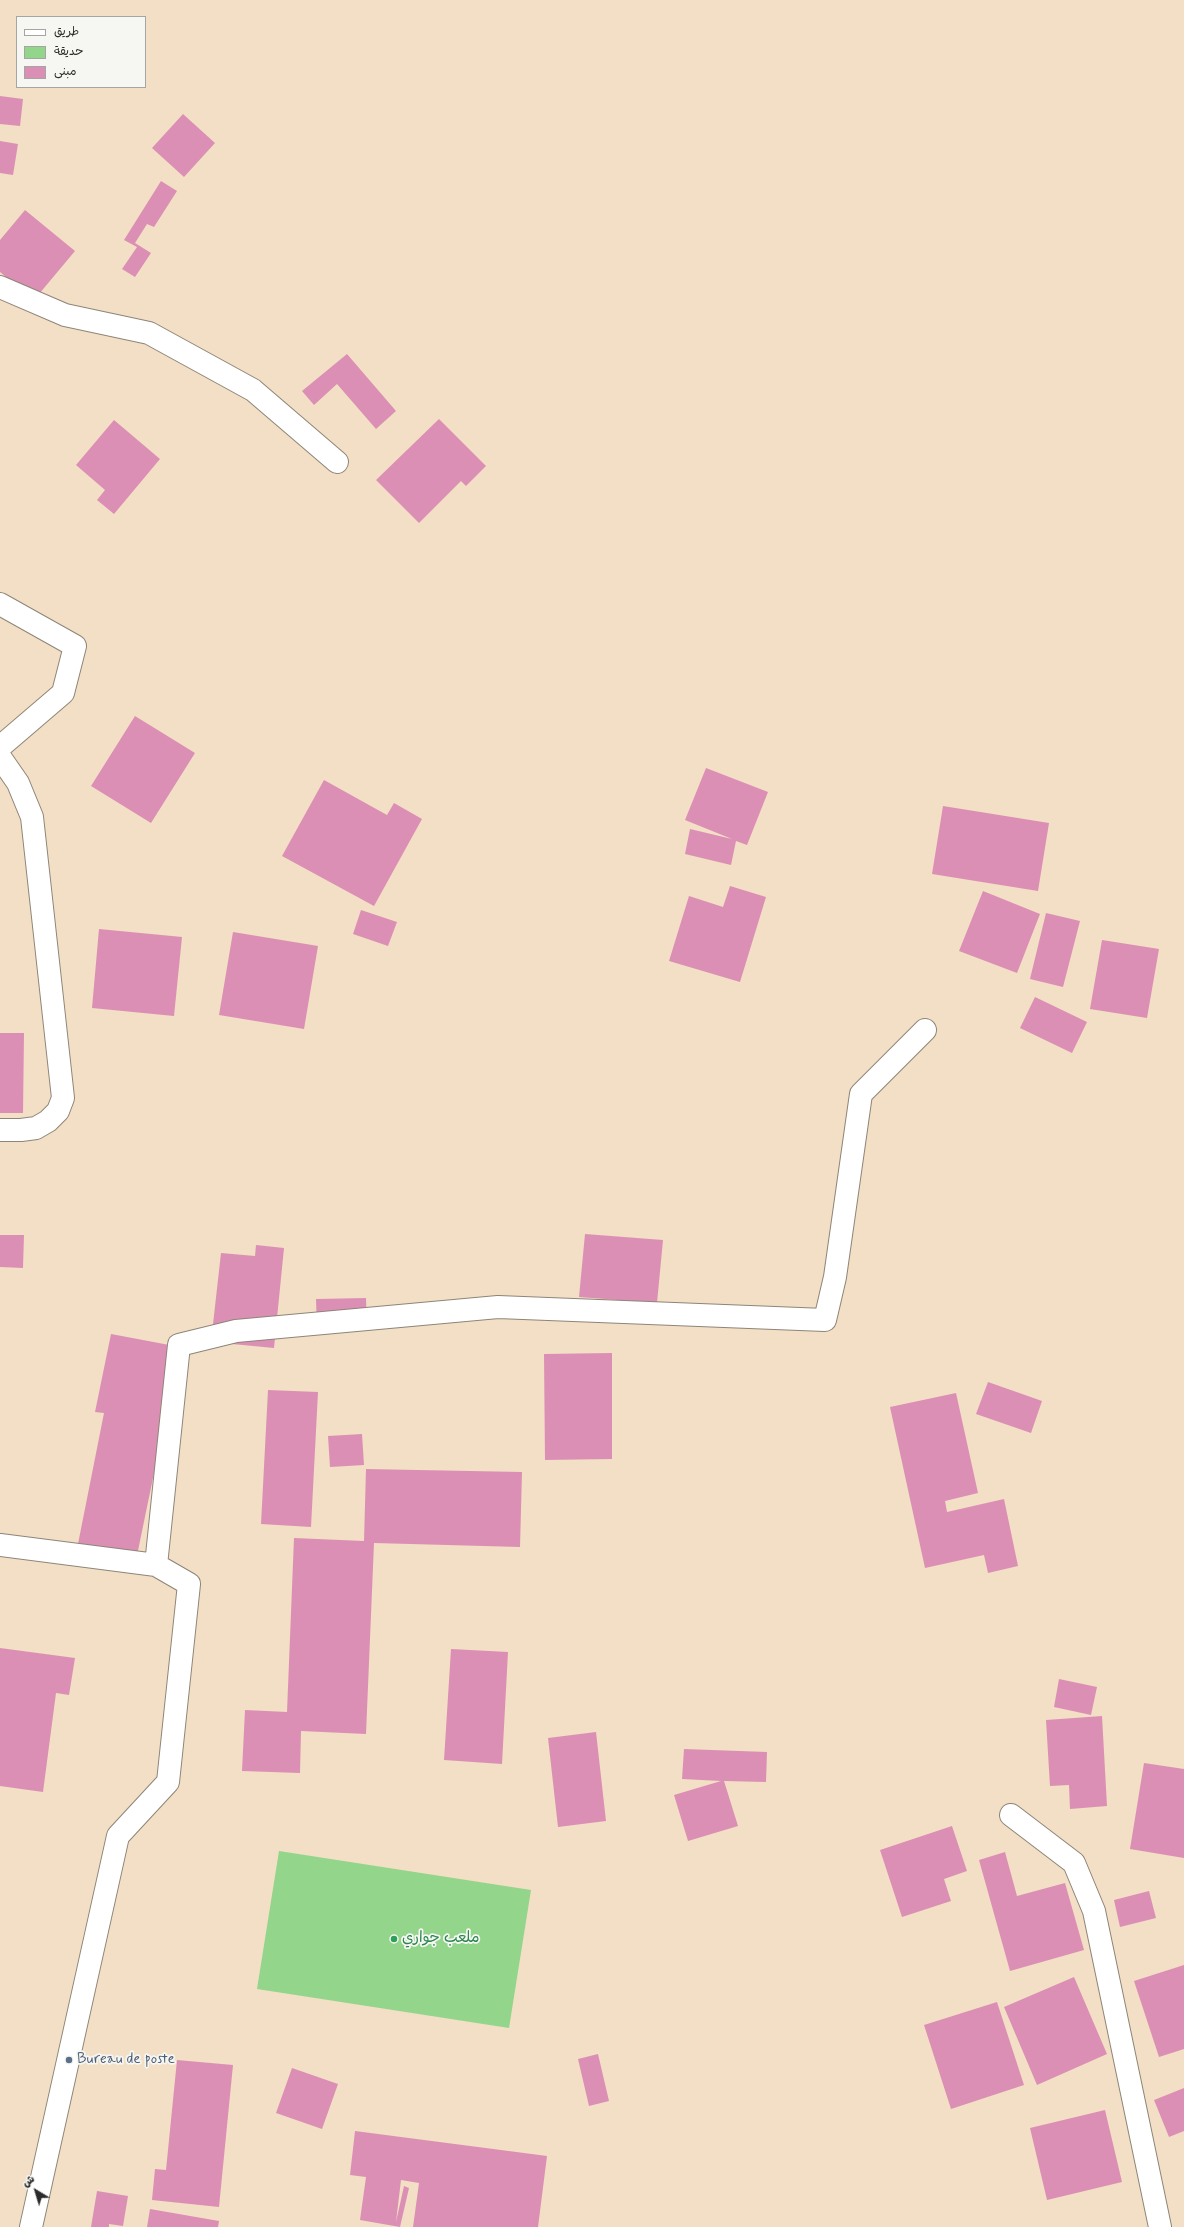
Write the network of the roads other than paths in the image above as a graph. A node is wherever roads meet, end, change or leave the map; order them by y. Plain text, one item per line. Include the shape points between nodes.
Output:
1 (0, 287) edge
2 (337, 462) dead end
3 (0, 604) edge
4 (0, 746) edge
5 (0, 757) edge
6 (925, 1030) dead end
7 (0, 1130) edge
8 (0, 1545) edge
9 (156, 1565) junction
10 (1011, 1815) dead end
11 (31, 2227) edge
12 (1160, 2227) edge

1 - 2 street via 65,315 149,333 254,390
3 - 4 street via 75,646 63,693
5 - 7 street via 18,783 32,817 63,1098 58,1111 36,1128
6 - 9 street via 860,1094 835,1277 825,1320 498,1307 236,1331 179,1345
8 - 9 street
9 - 11 street via 189,1584 168,1782 118,1836
10 - 12 street via 1074,1863 1094,1912

